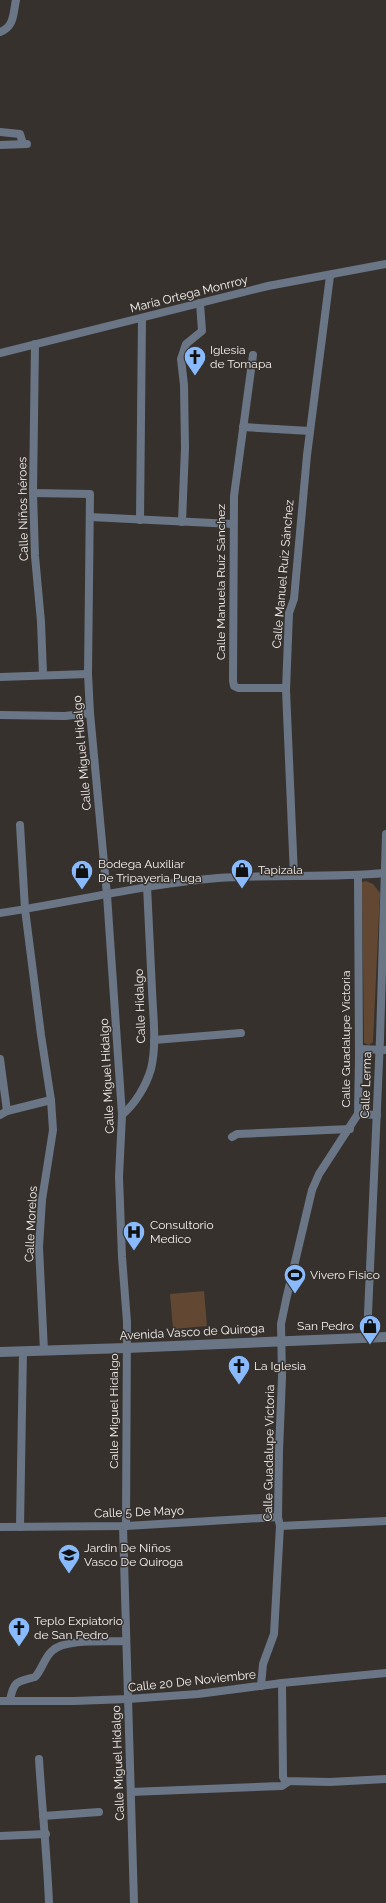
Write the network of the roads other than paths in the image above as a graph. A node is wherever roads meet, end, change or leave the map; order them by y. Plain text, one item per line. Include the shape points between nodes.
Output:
1 (16, 0) edge
2 (0, 32) edge
3 (0, 132) edge
4 (0, 145) edge
5 (386, 264) edge
6 (330, 276) junction
7 (200, 303) junction
8 (142, 318) junction
9 (36, 344) junction
10 (0, 353) edge
11 (253, 355) dead end
12 (243, 427) junction
13 (310, 432) junction
14 (33, 493) junction
15 (90, 517) junction
16 (140, 520) junction
17 (182, 522) junction
18 (233, 524) junction
19 (43, 674) junction
20 (88, 674) junction
21 (0, 677) edge
22 (286, 688) junction
23 (90, 713) junction
24 (0, 715) edge
25 (20, 825) dead end
26 (386, 834) edge
27 (385, 874) junction
28 (294, 876) junction
29 (358, 876) junction
30 (147, 886) junction
31 (108, 895) junction
32 (25, 909) junction
33 (0, 913) edge
34 (241, 1033) dead end
35 (154, 1040) junction
36 (359, 1049) junction
37 (383, 1050) edge
38 (0, 1059) edge
39 (51, 1100) junction
40 (4, 1113) edge
41 (358, 1114) junction
42 (122, 1115) junction
43 (377, 1115) junction
44 (350, 1129) junction
45 (232, 1137) dead end
46 (367, 1337) junction
47 (386, 1337) edge
48 (282, 1341) junction
49 (126, 1348) junction
50 (23, 1351) junction
51 (44, 1351) junction
52 (0, 1352) edge
53 (386, 1521) edge
54 (279, 1522) junction
55 (124, 1526) junction
56 (20, 1527) junction
57 (0, 1528) edge
58 (126, 1641) junction
59 (386, 1673) edge
60 (282, 1683) junction
61 (262, 1686) junction
62 (128, 1699) junction
63 (10, 1700) junction
64 (0, 1701) edge
65 (39, 1759) dead end
66 (386, 1779) edge
67 (287, 1782) junction
68 (131, 1792) junction
69 (99, 1812) dead end
70 (42, 1816) junction
71 (46, 1834) junction
72 (0, 1836) edge
73 (49, 1903) edge
74 (134, 1903) edge

1 - 2 street via 14,19 6,30
3 - 4 street via 20,134 25,144
5 - 6 street, María Ortega Monrroy
6 - 7 street, María Ortega Monrroy via 268,286
6 - 13 street, Calle Manuel Ruiz Sánchez
7 - 8 street, María Ortega Monrroy
7 - 17 street via 202,331 186,344 181,359 185,448
8 - 9 street, María Ortega Monrroy
8 - 16 street
9 - 10 street, María Ortega Monrroy
9 - 14 street, Calle Niños héroes
11 - 12 street, Calle Manuela Ruíz Sánchez
12 - 13 street
12 - 18 street, Calle Manuela Ruíz Sánchez via 236,471
13 - 22 street, Calle Manuel Ruiz Sánchez via 294,599 289,614
14 - 15 street, Calle Miguel Hidalgo via 90,494
14 - 19 street, Calle Niños héroes
15 - 16 street
15 - 20 street, Calle Miguel Hidalgo
16 - 17 street
17 - 18 street
18 - 22 street, Calle Manuela Ruíz Sánchez via 234,686
19 - 20 street
19 - 21 street
20 - 23 street, Calle Miguel Hidalgo
22 - 28 street, Calle Manuel Ruiz Sánchez
23 - 24 street via 65,716
23 - 31 street, Calle Miguel Hidalgo
25 - 32 street, Calle Morelos
26 - 27 street, Calle Lerma
27 - 29 street
27 - 37 street, Calle Lerma
28 - 29 street
28 - 30 street via 218,878
29 - 36 street, Calle Guadalupe Victoria
30 - 31 street
30 - 35 street, Calle Hidalgo
31 - 32 street
31 - 42 street, Calle Miguel Hidalgo
32 - 33 street
32 - 39 street, Calle Morelos
34 - 35 street
35 - 42 street, Calle Hidalgo via 147,1080 132,1107
36 - 37 street
36 - 41 street, Calle Guadalupe Victoria
37 - 43 street, Calle Lerma
38 - 40 street
39 - 40 street
39 - 51 street, Calle Morelos via 53,1130 42,1200 39,1247
41 - 43 street
41 - 44 street, Calle Guadalupe Victoria
42 - 49 street, Calle Miguel Hidalgo via 119,1177
43 - 46 street, Calle Lerma
44 - 45 street via 237,1134
44 - 48 street, Calle Guadalupe Victoria via 319,1174 312,1190 281,1324
46 - 47 street, Avenida Vasco de Quiroga
46 - 48 street, Avenida Vasco de Quiroga
48 - 49 street, Avenida Vasco de Quiroga
48 - 54 street, Calle Guadalupe Victoria
49 - 51 street, Avenida Vasco de Quiroga
49 - 55 street, Calle Miguel Hidalgo
50 - 51 street, Avenida Vasco de Quiroga
50 - 52 street, Avenida Vasco de Quiroga
50 - 56 street
53 - 54 street, Calle 5 De Mayo
54 - 55 street, Calle 5 De Mayo
54 - 61 street, Calle Guadalupe Victoria via 274,1634 263,1664
55 - 56 street, Calle 5 De Mayo
55 - 58 street, Calle Miguel Hidalgo
56 - 57 street, Calle 5 De Mayo
58 - 62 street, Calle Miguel Hidalgo
58 - 63 street via 58,1646 49,1654 35,1677 15,1684
59 - 60 street, Calle 20 De Noviembre
60 - 61 street, Calle 20 De Noviembre
60 - 67 street via 284,1777
61 - 62 street, Calle 20 De Noviembre
62 - 63 street, Calle 20 De Noviembre
62 - 68 street, Calle Miguel Hidalgo
63 - 64 street, Calle 20 De Noviembre
65 - 70 street
66 - 67 street
67 - 68 street via 282,1786
68 - 74 street, Calle Miguel Hidalgo
69 - 70 street
70 - 71 street
71 - 72 street
71 - 73 street

